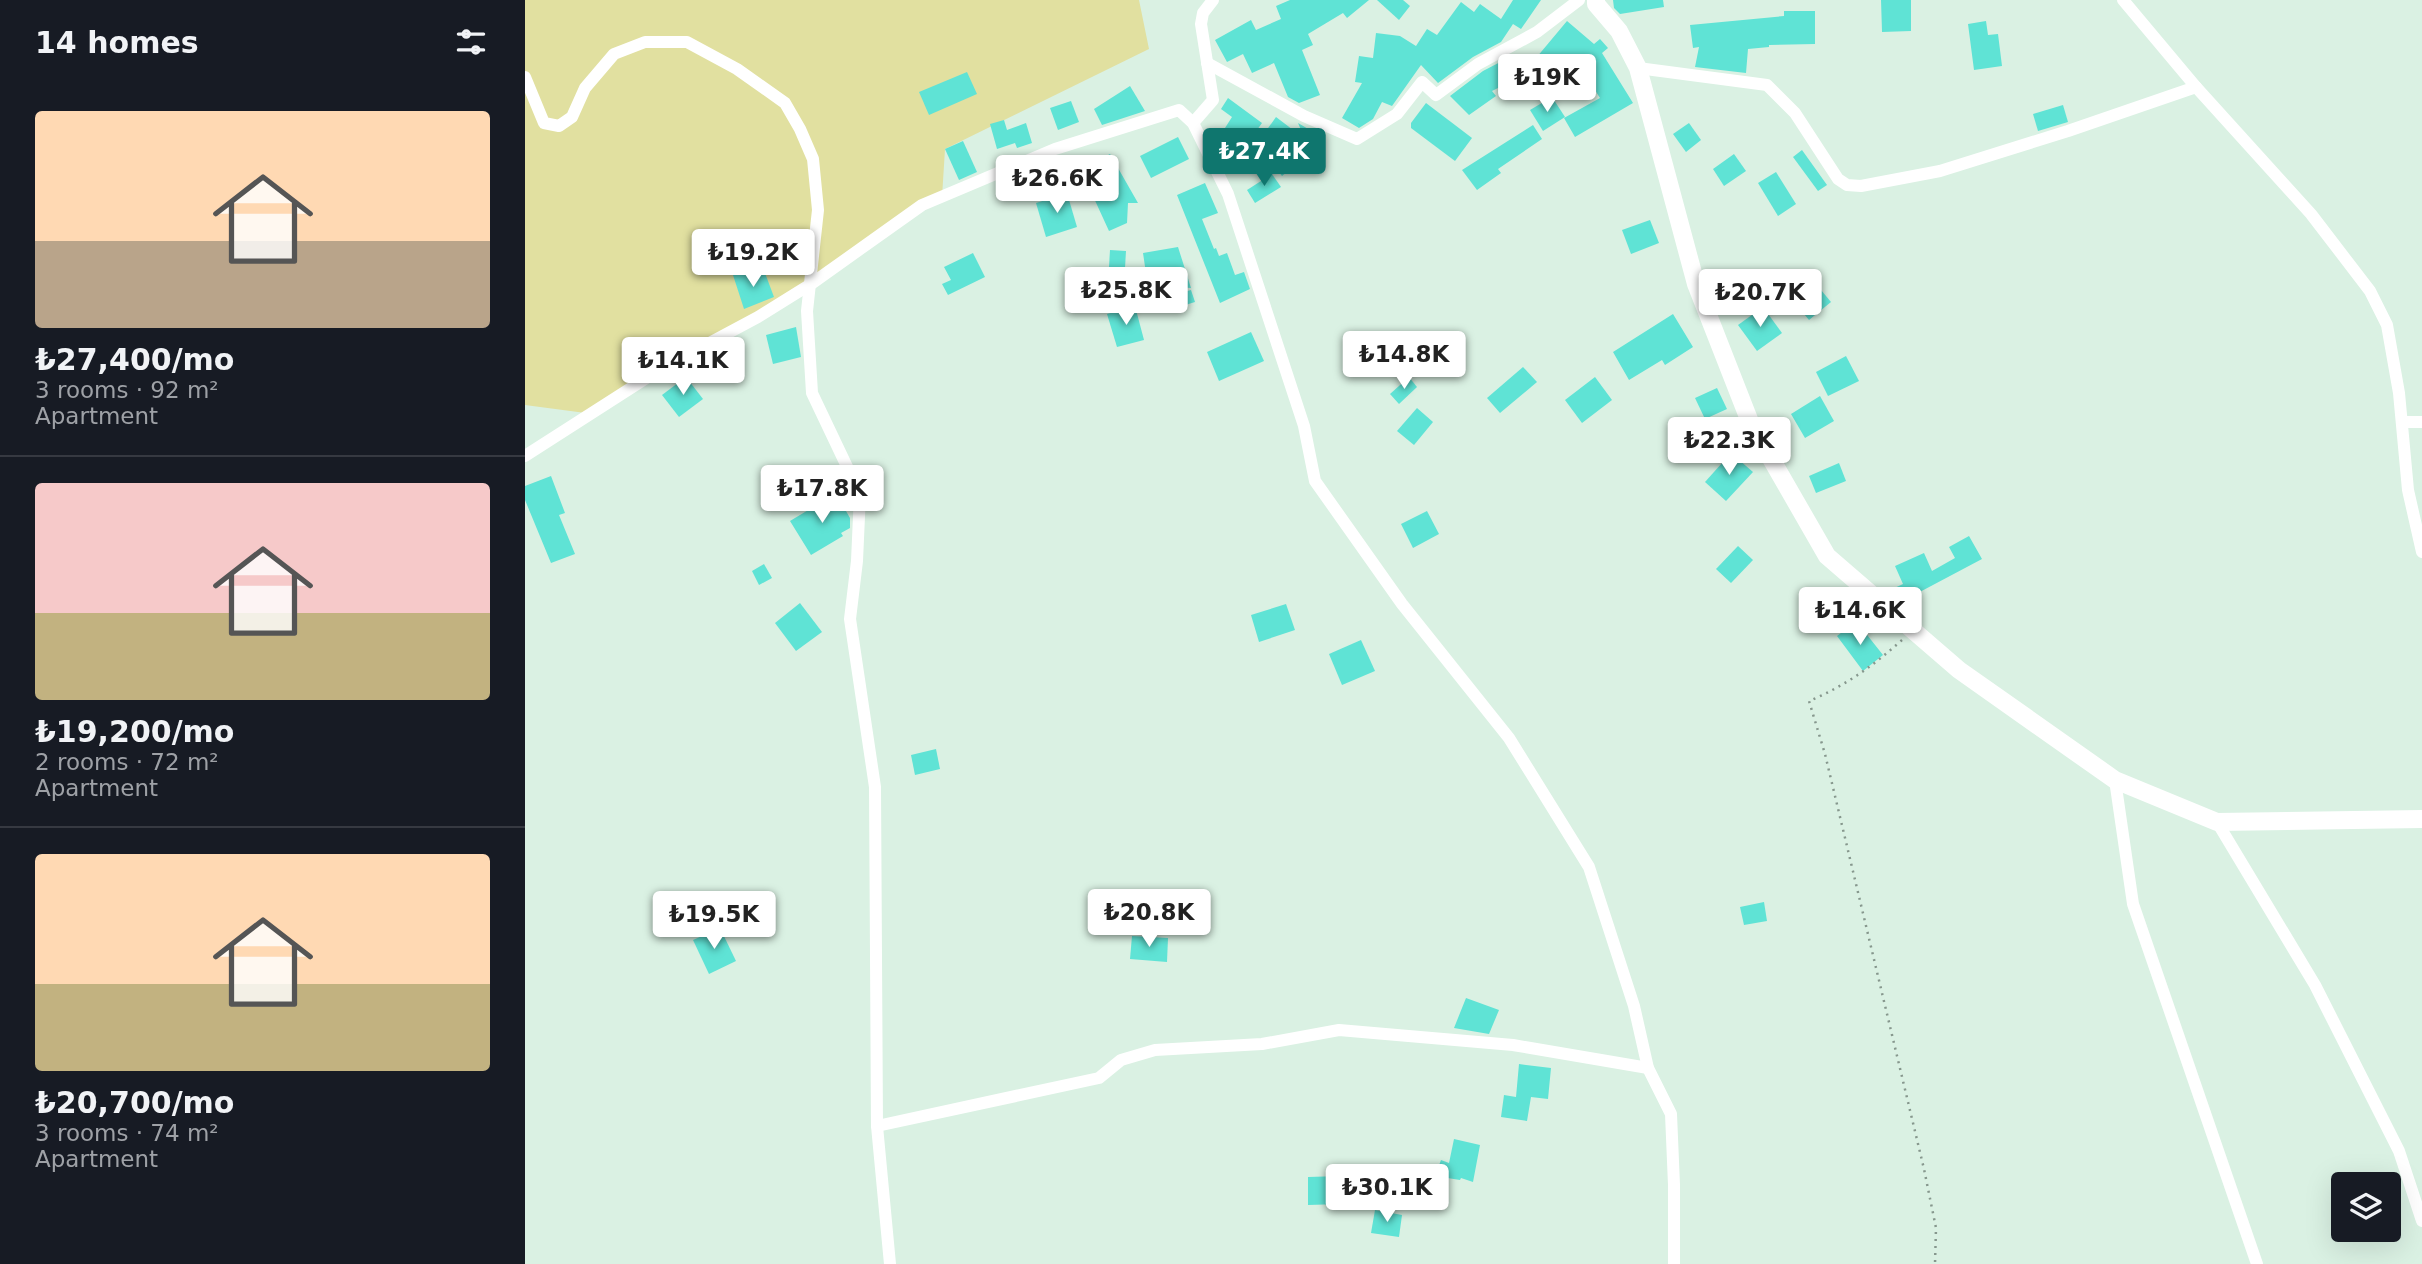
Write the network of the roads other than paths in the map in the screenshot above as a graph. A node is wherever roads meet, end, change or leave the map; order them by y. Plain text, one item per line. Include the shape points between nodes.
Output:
1 (1213, 0) edge
2 (1579, 0) edge
3 (1596, 0) edge
4 (2123, 0) edge
5 (1207, 63) junction
6 (1638, 68) junction
7 (525, 77) edge
8 (2196, 87) junction
9 (1193, 123) junction
10 (811, 284) junction
11 (2402, 422) junction
12 (2422, 422) edge
13 (525, 456) edge
14 (2422, 552) edge
15 (2115, 779) junction
16 (2422, 819) edge
17 (2217, 822) junction
18 (1649, 1068) junction
19 (877, 1126) junction
20 (2422, 1222) edge
21 (890, 1264) edge
22 (1674, 1264) edge
23 (2257, 1264) edge

1 - 5 street via 1201,24
2 - 5 street via 1437,95 1422,82 1397,114 1357,139
3 - 6 street
4 - 8 street
5 - 9 street via 1213,100
6 - 8 street via 1767,85 1795,113 1838,179 1860,186 1940,171
6 - 15 street via 1696,284 1750,422 1827,556 1959,670
7 - 10 street via 544,123 559,126 572,117 585,88 614,54 645,41 687,42 785,103 813,159 818,211
8 - 11 street via 2311,214 2370,291 2387,325
9 - 10 street via 1179,110 1055,149 922,205
9 - 18 street via 1228,194 1304,426 1315,481 1402,604 1509,738 1589,867
10 - 13 street via 660,370
10 - 19 street via 807,311 812,393 860,494 850,619 877,821
11 - 12 street
11 - 14 street via 2408,490
15 - 17 street
15 - 23 street via 2133,904
16 - 17 street
17 - 20 street via 2315,985 2399,1151
18 - 19 street via 1513,1045 1339,1030 1262,1044 1156,1050 1121,1060 1099,1077
18 - 22 street via 1671,1114
19 - 21 street

